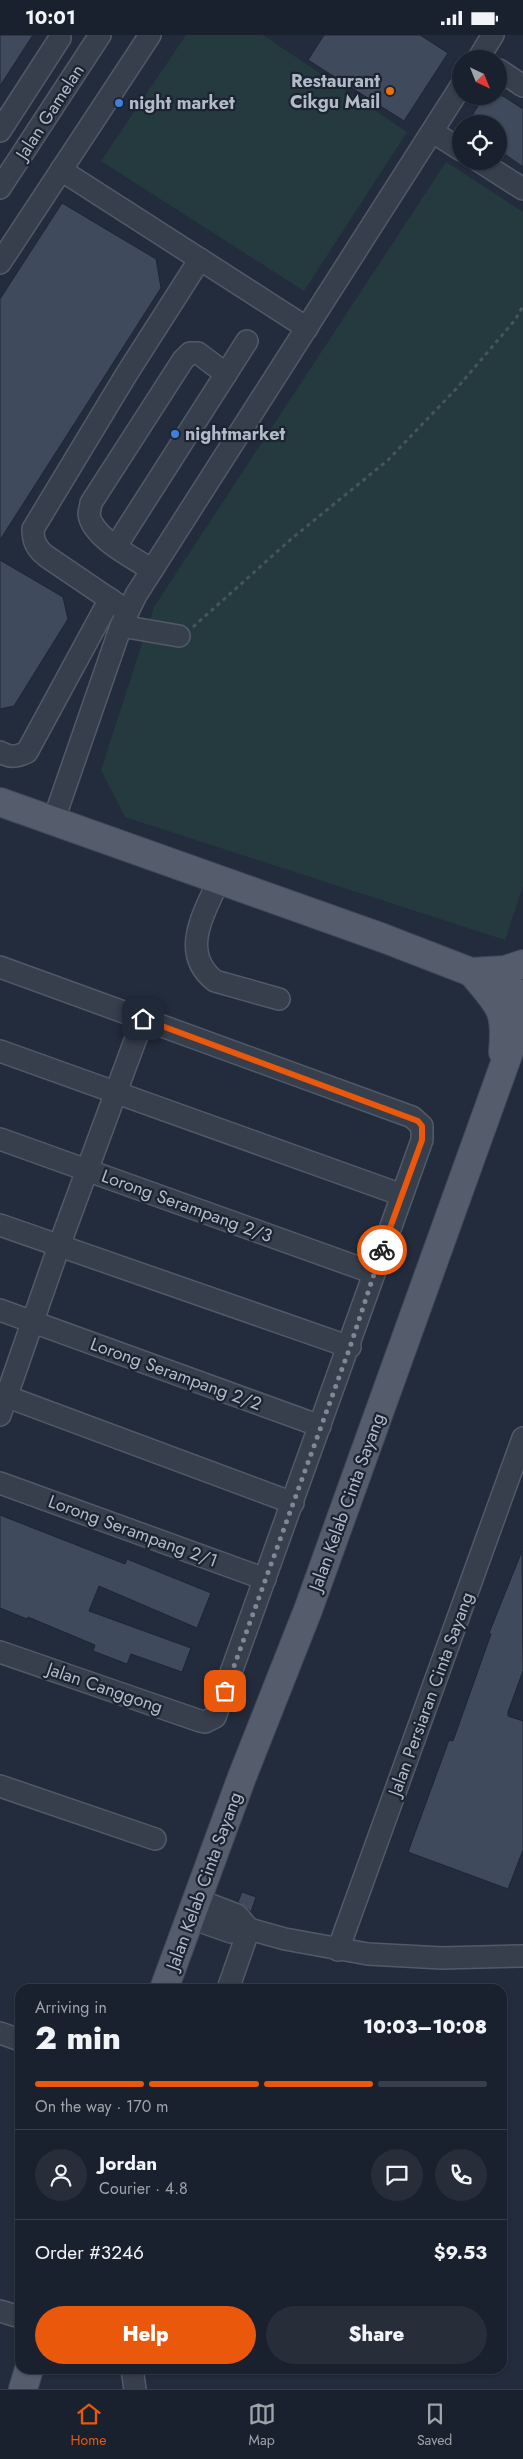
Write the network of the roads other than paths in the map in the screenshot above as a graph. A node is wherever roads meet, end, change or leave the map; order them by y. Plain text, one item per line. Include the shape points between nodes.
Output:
1 (100, 35) edge
2 (150, 35) edge
3 (493, 35) edge
4 (57, 37) edge
5 (484, 50) edge
6 (87, 55) junction
7 (508, 76) edge
8 (523, 85) edge
9 (452, 101) edge
10 (0, 131) edge
11 (433, 132) junction
12 (452, 144) edge
13 (61, 170) junction
14 (494, 170) edge
15 (0, 188) edge
16 (523, 189) edge
17 (200, 259) junction
18 (0, 263) edge
19 (307, 328) junction
20 (247, 341) dead end
21 (226, 374) junction
22 (116, 546) junction
23 (152, 570) junction
24 (120, 612) junction
25 (179, 636) road end
26 (0, 752) edge
27 (0, 802) edge
28 (54, 822) junction
29 (219, 880) junction
30 (523, 964) edge
31 (0, 967) edge
32 (471, 972) junction
33 (523, 996) edge
34 (279, 999) dead end
35 (523, 1013) edge
36 (143, 1019) junction
37 (0, 1051) edge
38 (499, 1083) junction
39 (116, 1092) junction
40 (0, 1139) edge
41 (87, 1171) junction
42 (402, 1195) junction
43 (0, 1225) edge
44 (59, 1246) junction
45 (374, 1273) junction
46 (0, 1310) edge
47 (33, 1322) junction
48 (350, 1347) junction
49 (2, 1402) edge
50 (320, 1426) junction
51 (523, 1438) edge
52 (0, 1483) edge
53 (293, 1503) junction
54 (265, 1579) junction
55 (0, 1652) edge
56 (0, 1785) edge
57 (155, 1839) dead end
58 (195, 1909) junction
59 (249, 1929) junction
60 (338, 1950) junction
61 (523, 1956) edge
62 (166, 1984) edge
63 (230, 1984) edge
64 (0, 2033) edge
65 (15, 2038) edge
66 (0, 2311) edge
67 (15, 2316) edge
68 (28, 2374) edge
69 (133, 2374) edge
70 (23, 2389) edge
71 (135, 2389) edge

1 - 6 street, Jalan Gamelan
2 - 13 street
3 - 5 street
4 - 6 street
4 - 10 street
6 - 15 street, Jalan Gamelan
7 - 8 street
9 - 11 street
11 - 12 street
11 - 19 street
13 - 17 street
13 - 18 street
14 - 16 street
17 - 19 street
17 - 24 street via 33,529 38,549
19 - 23 street
20 - 21 street
21 - 22 street
21 - 22 street via 198,353 190,353 130,441 91,503 89,514 101,535
22 - 23 street
23 - 24 street
24 - 25 street
24 - 26 street via 27,752 18,757
24 - 28 street
27 - 28 main road
28 - 29 main road
29 - 32 main road
29 - 34 street via 196,936 199,961 215,981
30 - 32 main road via 504,970
31 - 36 street
32 - 33 main road
32 - 38 main road via 493,998 505,1023
35 - 38 main road, Jalan Kelab Cinta Sayang
36 - 39 street
36 - 42 street via 418,1121 422,1126 422,1140
37 - 39 street
38 - 58 main road, Jalan Kelab Cinta Sayang via 308,1610 242,1777
39 - 41 street
39 - 42 street
40 - 41 street, Lorong Serampang 2/3
41 - 44 street
41 - 45 street, Lorong Serampang 2/3
42 - 45 street
43 - 44 street
44 - 47 street
44 - 48 street
45 - 48 street
46 - 47 street, Lorong Serampang 2/2
47 - 49 street
47 - 50 street, Lorong Serampang 2/2
48 - 50 street
49 - 53 street
50 - 53 street
51 - 60 street, Jalan Persiaran Cinta Sayang
52 - 54 street, Lorong Serampang 2/1
53 - 54 street
54 - 55 street, Jalan Canggong via 218,1710 210,1721 200,1721
56 - 57 street
58 - 59 street via 237,1915
58 - 62 main road, Jalan Kelab Cinta Sayang
59 - 60 street
59 - 63 street
60 - 61 street via 442,1958
64 - 65 street
66 - 67 street
68 - 70 main road
69 - 71 street

